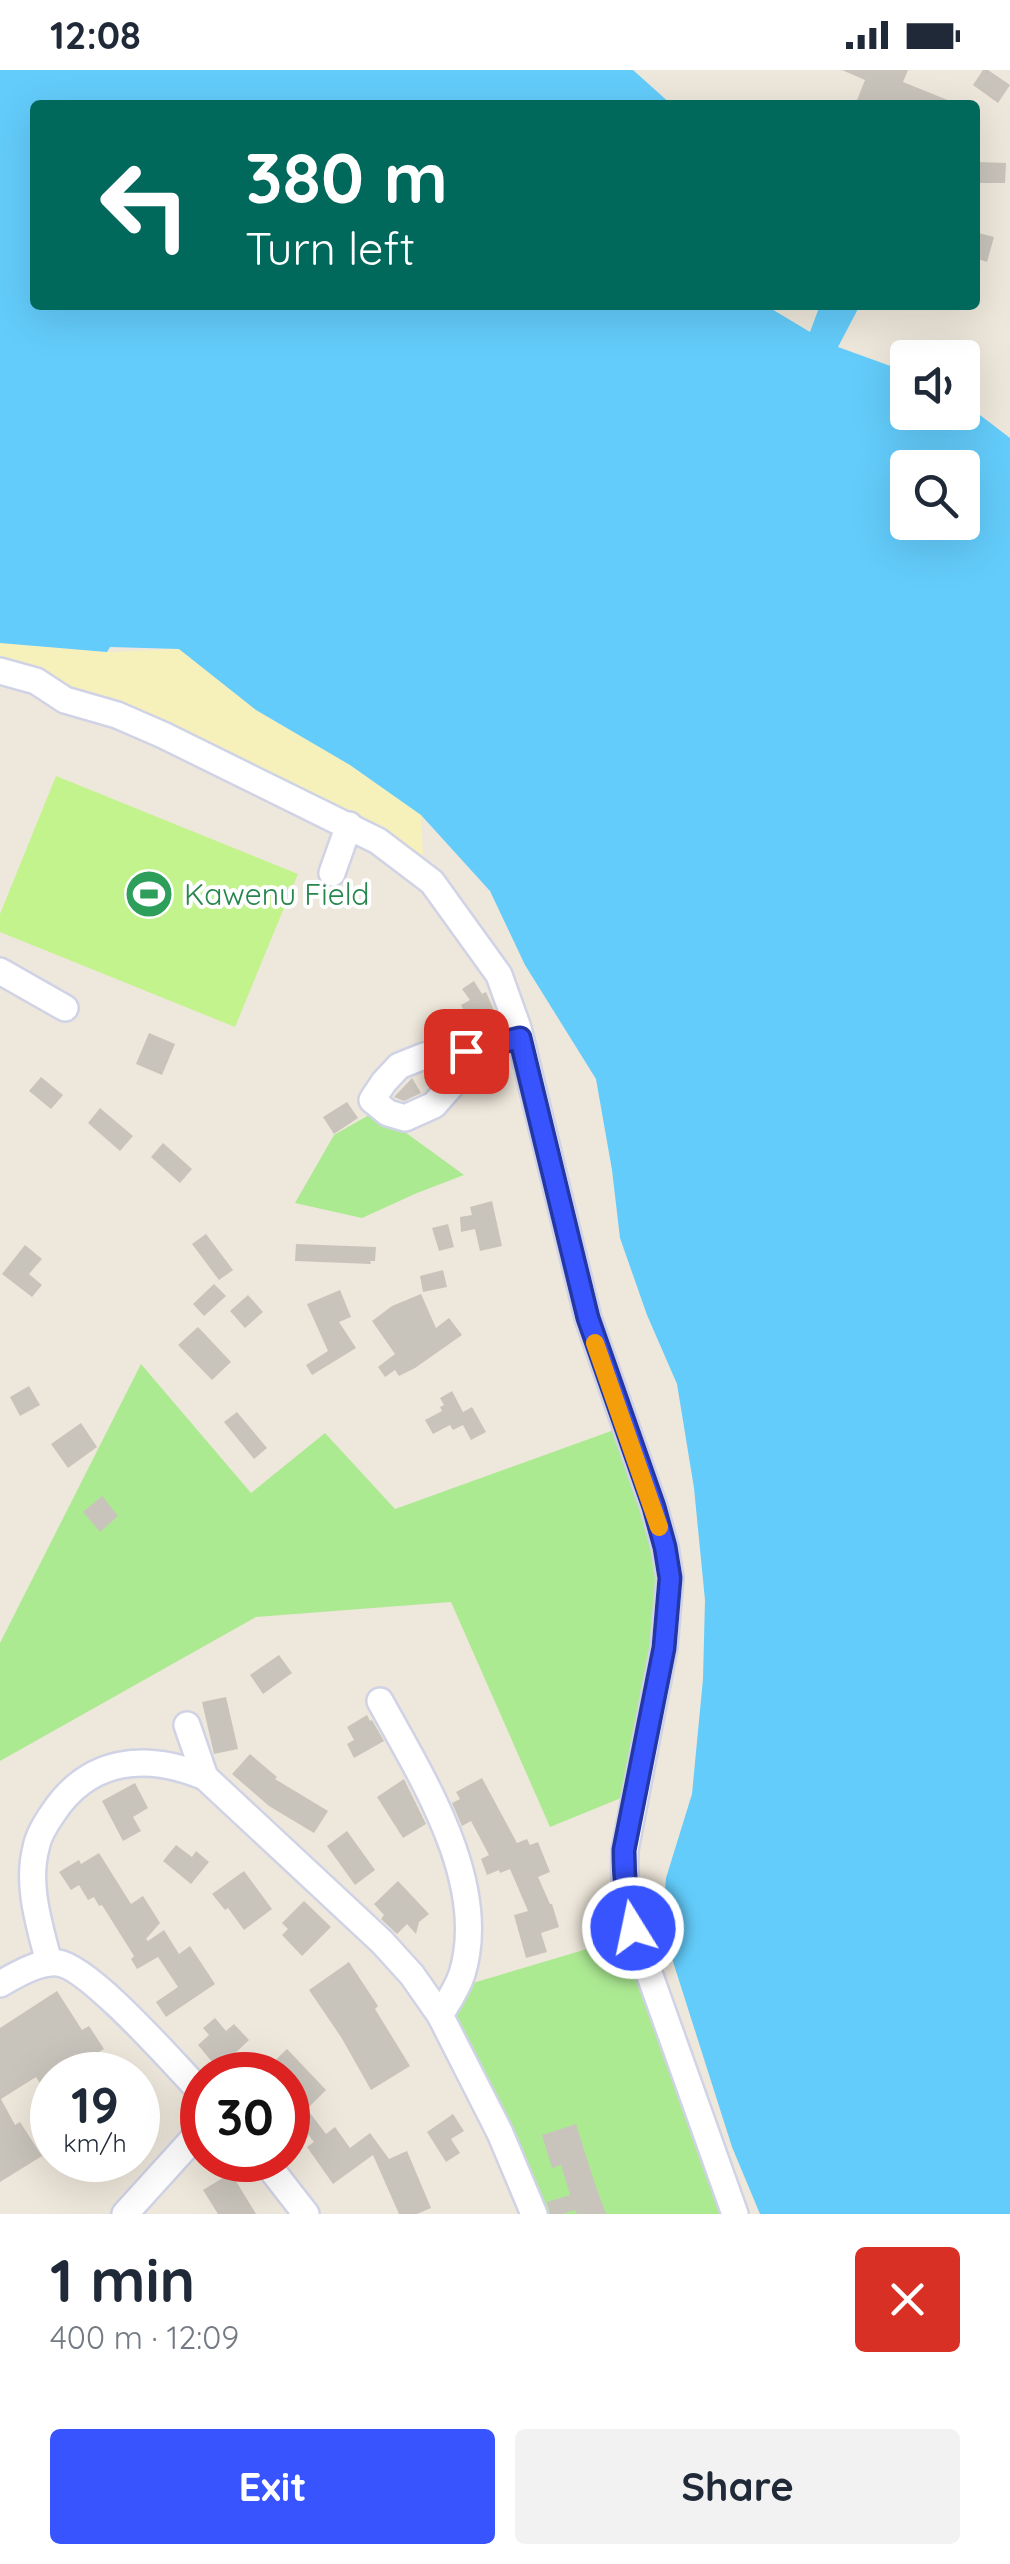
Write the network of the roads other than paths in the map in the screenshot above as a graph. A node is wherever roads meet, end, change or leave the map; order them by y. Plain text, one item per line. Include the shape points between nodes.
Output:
1 (0, 671) edge
2 (348, 824) junction
3 (332, 873) dead end
4 (0, 971) edge
5 (65, 1008) dead end
6 (520, 1038) junction
7 (466, 1051) dead end
8 (380, 1701) dead end
9 (188, 1725) dead end
10 (205, 1777) junction
11 (49, 1963) junction
12 (0, 1984) edge
13 (440, 2015) junction
14 (180, 2071) edge
15 (180, 2153) edge
16 (281, 2182) edge
17 (124, 2214) edge
18 (306, 2214) edge
19 (534, 2214) edge
20 (736, 2214) edge

1 - 2 street via 117,715
2 - 3 street
2 - 6 street via 432,882 499,976
4 - 5 street
6 - 7 street
6 - 20 street via 588,1318 654,1507 670,1578 664,1648 624,1850 627,1906
8 - 13 street via 436,1804 464,1887 466,1960
9 - 10 street
10 - 11 street via 176,1766 129,1763 102,1771 64,1798 36,1846 34,1895
10 - 13 street via 382,1942
11 - 12 street
11 - 14 street via 76,1968 90,1979
13 - 19 street
15 - 17 street
16 - 18 street

